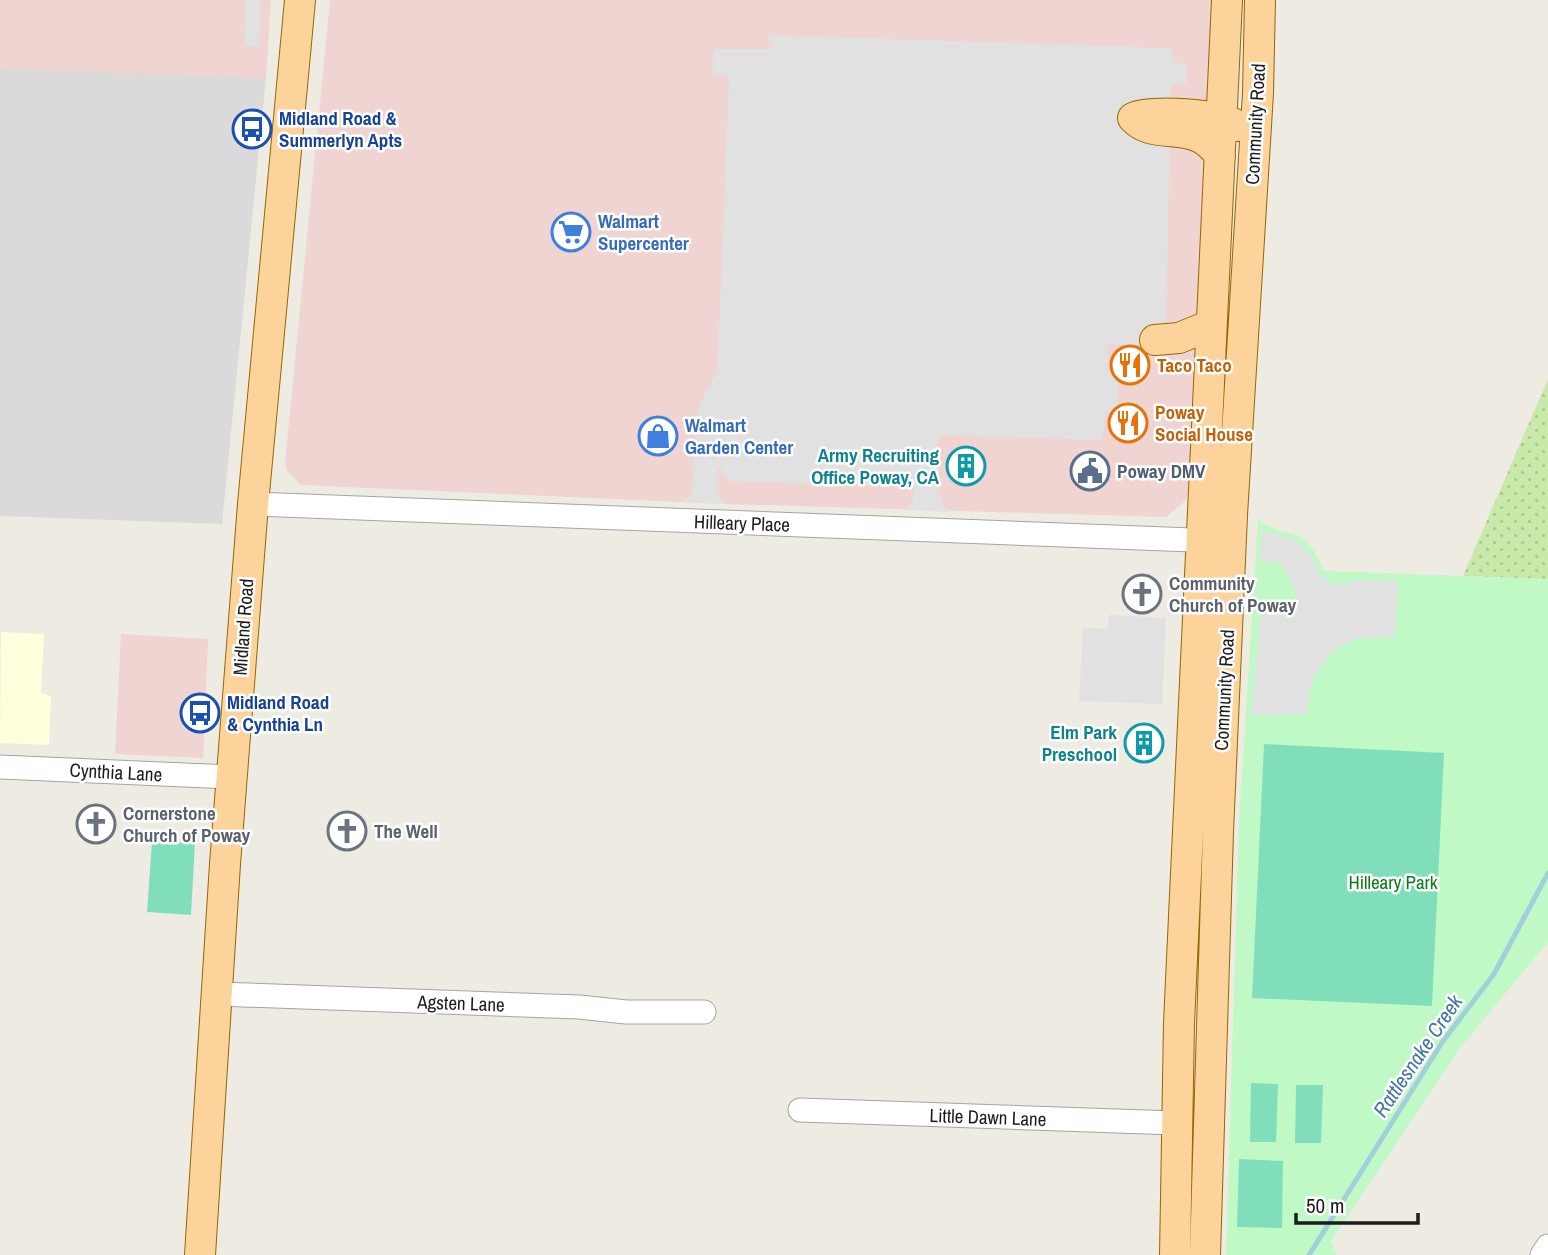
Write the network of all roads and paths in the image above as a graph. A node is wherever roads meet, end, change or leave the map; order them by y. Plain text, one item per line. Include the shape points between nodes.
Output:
1 (300, 0) edge
2 (1227, 0) edge
3 (1240, 0) edge
4 (1260, 0) edge
5 (1259, 67) junction
6 (1221, 118) junction
7 (1220, 156) junction
8 (1211, 325) junction
9 (1243, 328) junction
10 (1155, 340) dead end
11 (253, 503) junction
12 (1201, 541) junction
13 (1231, 542) junction
14 (0, 767) edge
15 (232, 777) junction
16 (218, 995) junction
17 (704, 1012) dead end
18 (1179, 1023) junction
19 (800, 1110) dead end
20 (1208, 1122) junction
21 (1175, 1124) junction
22 (1548, 1246) edge
23 (1205, 1252) edge
24 (200, 1255) edge
25 (1175, 1255) edge
26 (1542, 1255) edge

1 - 11 main road, Midland Road
2 - 6 main road, Community Road
3 - 5 main road via 1240,58 1247,67
4 - 5 main road, Community Road
5 - 9 main road, Community Road
6 - 7 main road, Community Road
6 - 7 main road via 1146,114 1133,118 1152,129 1201,137
6 - 9 main road via 1233,121 1239,130 1234,255
7 - 8 main road, Community Road
8 - 10 main road via 1179,338
8 - 12 main road, Community Road
9 - 13 main road, Community Road
11 - 12 street, Hilleary Place
11 - 15 main road, Midland Road
12 - 13 street, Hilleary Place
12 - 18 main road, Community Road
13 - 20 main road, Community Road
14 - 15 street, Cynthia Lane
15 - 16 main road, Midland Road
16 - 17 street, Agsten Lane
16 - 24 main road, Midland Road
18 - 20 main road via 1197,1027 1196,1095
18 - 21 main road, Community Road
19 - 21 street, Little Dawn Lane
20 - 23 main road, Community Road
21 - 23 main road via 1192,1129 1192,1211
21 - 25 main road, Community Road
22 - 26 street

